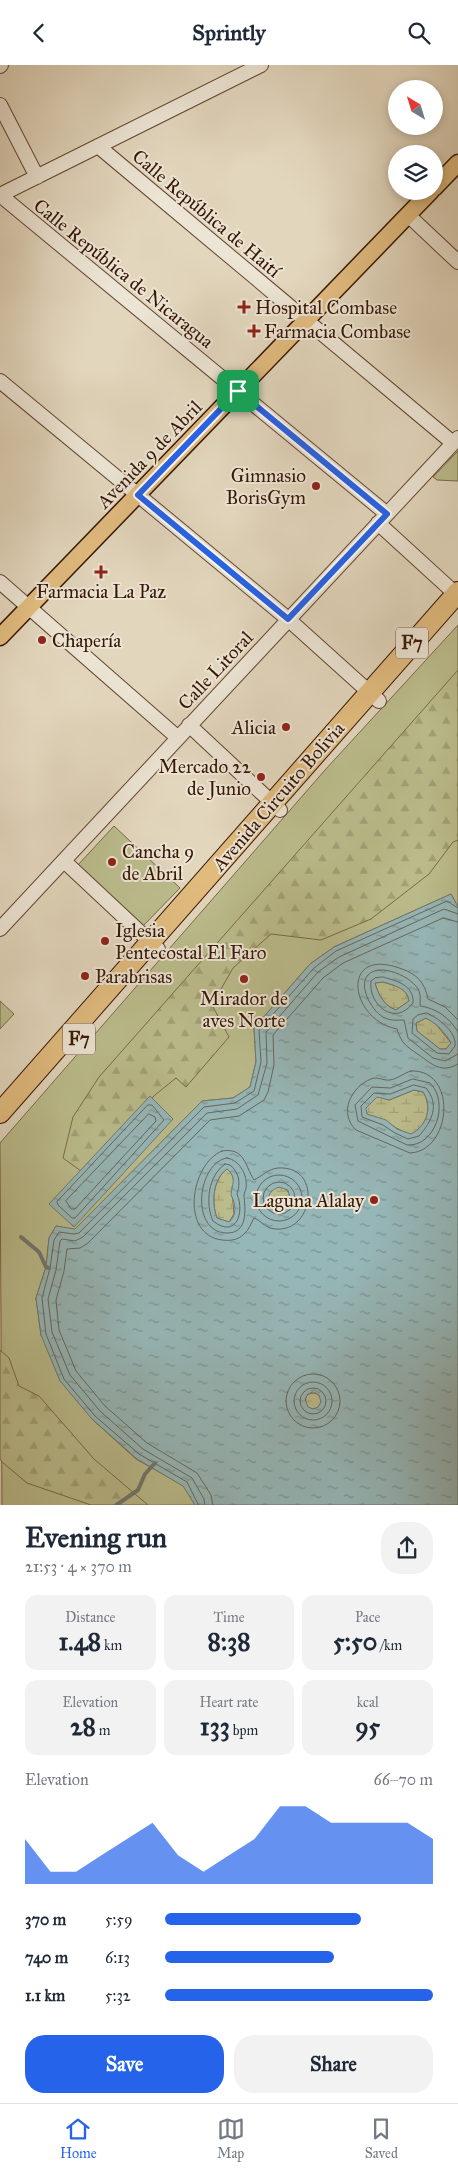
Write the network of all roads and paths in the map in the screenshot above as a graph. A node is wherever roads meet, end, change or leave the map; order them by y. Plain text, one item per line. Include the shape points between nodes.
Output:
1 (260, 65) edge
2 (0, 105) edge
3 (98, 146) junction
4 (458, 163) edge
5 (37, 177) junction
6 (443, 179) edge
7 (0, 195) edge
8 (422, 200) edge
9 (408, 215) junction
10 (458, 262) edge
11 (306, 321) junction
12 (0, 381) edge
13 (238, 391) junction
14 (455, 440) edge
15 (138, 495) junction
16 (383, 518) junction
17 (0, 582) edge
18 (458, 598) edge
19 (29, 607) junction
20 (288, 619) junction
21 (0, 637) edge
22 (374, 697) junction
23 (189, 725) junction
24 (177, 737) junction
25 (276, 806) junction
26 (64, 861) junction
27 (0, 929) edge
28 (154, 945) junction
29 (0, 1113) edge
30 (0, 1129) edge

1 - 3 street
2 - 5 street
3 - 5 street
3 - 11 street, Calle República de Haití
4 - 6 main road
5 - 7 street
7 - 13 street, Calle República de Nicaragua
8 - 9 main road, Avenida 9 de Abril
9 - 10 street
9 - 11 main road, Avenida 9 de Abril
11 - 13 main road, Avenida 9 de Abril
11 - 14 street, Calle República de Haití
12 - 15 street
13 - 15 main road, Avenida 9 de Abril
13 - 16 street, Calle República de Nicaragua
14 - 16 street, Calle Litoral
15 - 19 main road, Avenida 9 de Abril
15 - 20 street
16 - 18 street, Calle República de Nicaragua
16 - 20 street, Calle Litoral
17 - 19 street
18 - 22 highway, Avenida Circuito Bolivia / F7
19 - 21 main road, Avenida 9 de Abril
19 - 24 street
20 - 22 street
20 - 23 street, Calle Litoral
22 - 25 highway, Avenida Circuito Bolivia / F7
23 - 24 street, Calle Litoral
23 - 25 street
24 - 26 street, Calle Litoral
25 - 28 highway, Avenida Circuito Bolivia / F7
26 - 27 street, Calle Litoral
26 - 28 street
28 - 29 highway, Avenida Circuito Bolivia / F7
28 - 30 highway, Avenida Circuito Bolivia / F7

